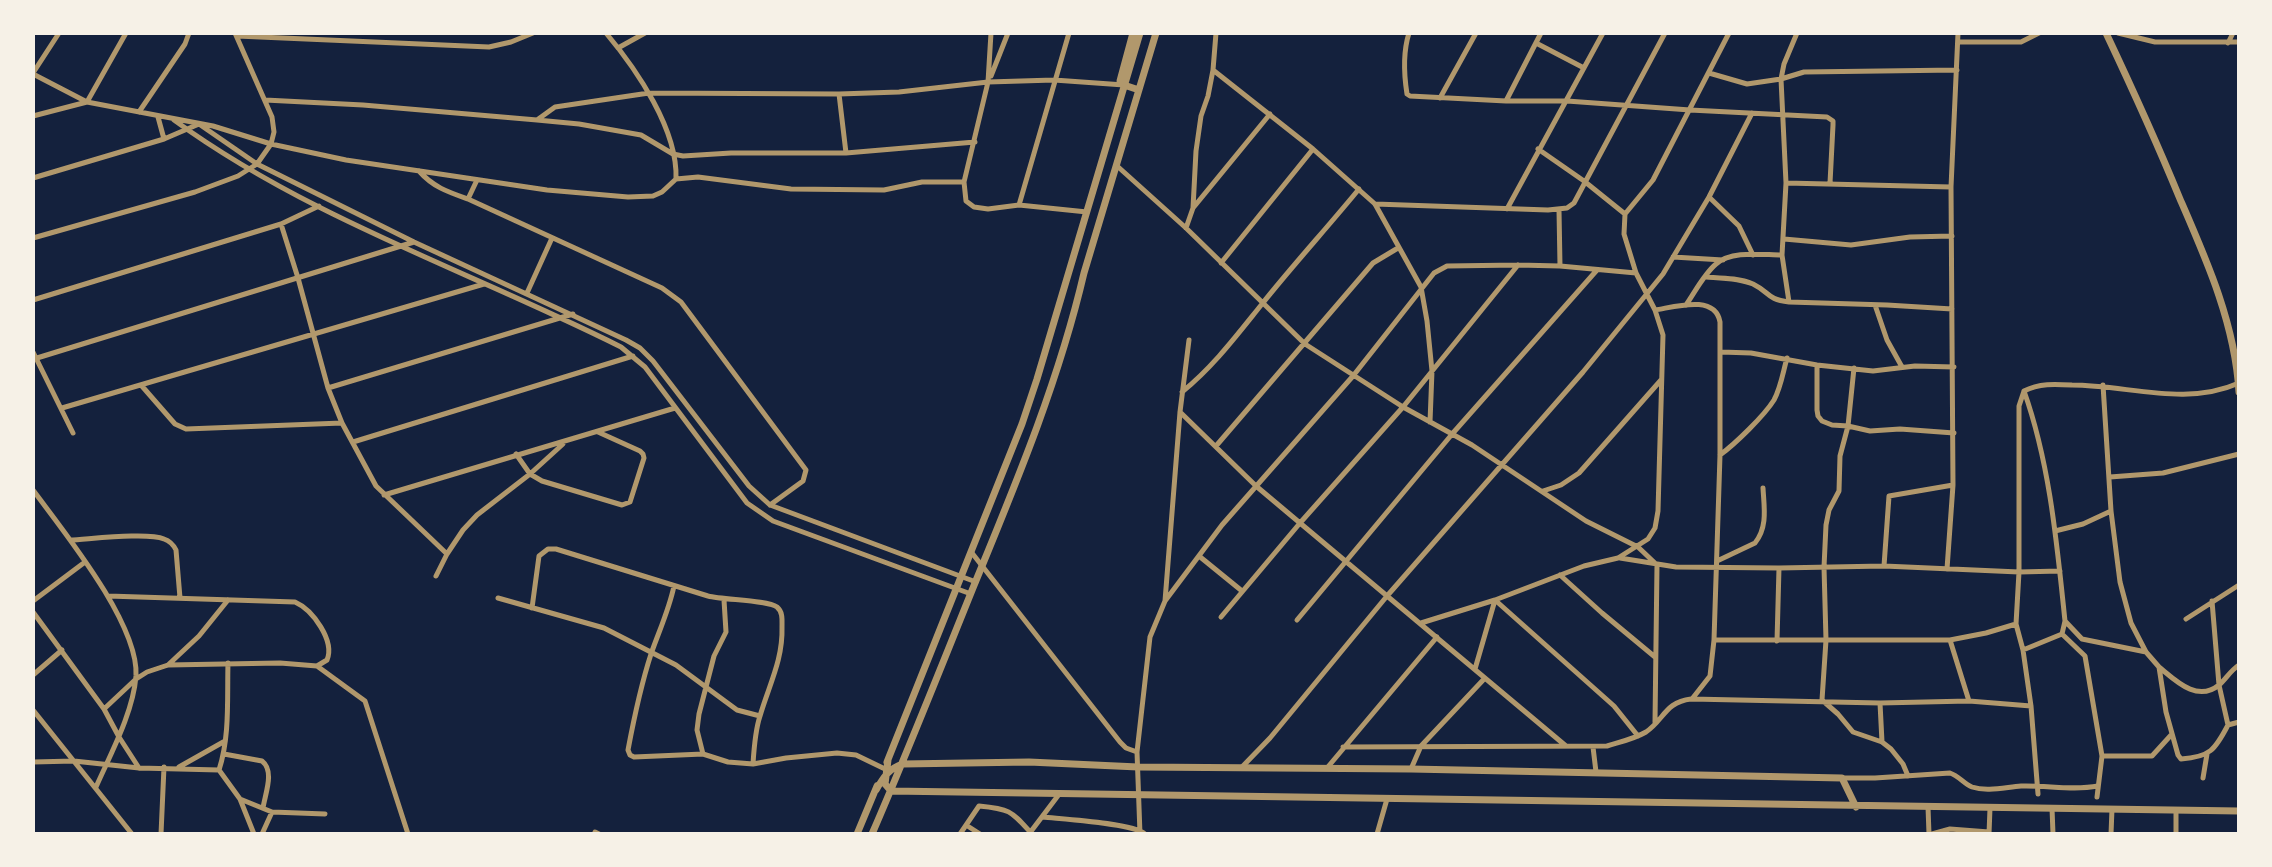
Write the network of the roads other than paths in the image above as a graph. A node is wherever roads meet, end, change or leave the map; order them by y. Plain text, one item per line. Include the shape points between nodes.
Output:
1 (59, 33) edge
2 (126, 33) edge
3 (189, 33) edge
4 (533, 33) edge
5 (606, 33) edge
6 (642, 33) edge
7 (990, 33) edge
8 (1008, 33) edge
9 (1069, 33) edge
10 (1133, 33) edge
11 (1140, 33) edge
12 (1156, 33) edge
13 (1216, 33) edge
14 (1409, 33) edge
15 (1476, 33) edge
16 (1541, 33) edge
17 (1603, 33) edge
18 (1665, 33) edge
19 (1729, 33) edge
20 (1797, 33) edge
21 (1958, 33) edge
22 (2039, 33) edge
23 (2106, 33) edge
24 (2119, 33) edge
25 (2233, 33) edge
26 (236, 35) edge
27 (1958, 42) junction
28 (2239, 42) edge
29 (1536, 43) junction
30 (2228, 43) junction
31 (618, 48) junction
32 (1584, 68) junction
33 (1213, 70) junction
34 (1957, 70) junction
35 (33, 73) edge
36 (1709, 73) junction
37 (1781, 79) junction
38 (1054, 80) junction
39 (988, 82) junction
40 (1124, 85) junction
41 (1139, 90) junction
42 (649, 93) junction
43 (839, 94) junction
44 (1440, 98) junction
45 (265, 100) junction
46 (1506, 101) junction
47 (1567, 101) junction
48 (88, 102) junction
49 (1626, 104) junction
50 (1690, 110) junction
51 (139, 113) junction
52 (1752, 113) junction
53 (1783, 113) junction
54 (1270, 114) junction
55 (33, 116) edge
56 (158, 117) junction
57 (174, 120) junction
58 (537, 120) junction
59 (199, 124) junction
60 (188, 130) junction
61 (164, 139) junction
62 (975, 142) junction
63 (271, 144) junction
64 (1313, 149) junction
65 (1538, 149) junction
66 (846, 153) junction
67 (673, 154) junction
68 (257, 164) junction
69 (1116, 165) junction
70 (248, 170) junction
71 (418, 171) junction
72 (33, 178) edge
73 (676, 179) junction
74 (477, 180) junction
75 (1584, 181) junction
76 (964, 183) junction
77 (1786, 183) junction
78 (1830, 183) junction
79 (1951, 187) junction
80 (1359, 189) junction
81 (1709, 197) junction
82 (468, 198) junction
83 (1375, 204) junction
84 (1019, 205) junction
85 (319, 206) junction
86 (1193, 208) junction
87 (1507, 209) junction
88 (1559, 210) junction
89 (1087, 212) junction
90 (1625, 214) junction
91 (281, 224) junction
92 (1186, 228) junction
93 (1952, 236) junction
94 (33, 238) edge
95 (552, 238) junction
96 (1784, 239) junction
97 (414, 242) junction
98 (400, 246) junction
99 (1398, 248) junction
100 (1753, 255) junction
101 (1782, 255) junction
102 (1673, 257) junction
103 (1723, 260) junction
104 (1221, 262) junction
105 (1518, 265) junction
106 (1560, 265) junction
107 (1597, 270) junction
108 (1636, 273) junction
109 (1706, 277) junction
110 (298, 278) junction
111 (484, 284) junction
112 (1421, 288) junction
113 (527, 293) junction
114 (1648, 293) junction
115 (33, 300) edge
116 (1789, 302) junction
117 (1262, 304) junction
118 (1875, 304) junction
119 (1686, 305) junction
120 (1655, 310) junction
121 (1952, 310) junction
122 (573, 314) junction
123 (559, 319) junction
124 (312, 333) junction
125 (1189, 340) dead end
126 (1304, 344) junction
127 (1721, 352) junction
128 (35, 355) edge
129 (634, 356) junction
130 (1787, 358) junction
131 (1817, 365) junction
132 (1902, 367) junction
133 (1954, 367) junction
134 (1854, 368) junction
135 (1432, 371) junction
136 (1353, 376) junction
137 (1662, 380) junction
138 (2239, 383) edge
139 (141, 385) junction
140 (2103, 385) junction
141 (328, 388) junction
142 (2024, 391) junction
143 (1182, 392) junction
144 (2239, 392) edge
145 (1403, 407) junction
146 (62, 408) junction
147 (675, 408) junction
148 (1180, 412) junction
149 (1430, 422) junction
150 (342, 423) junction
151 (1848, 426) junction
152 (598, 432) junction
153 (73, 433) dead end
154 (1453, 433) junction
155 (1954, 433) junction
156 (566, 441) junction
157 (353, 442) junction
158 (1216, 446) junction
159 (516, 454) junction
160 (2239, 454) edge
161 (1720, 455) junction
162 (1502, 465) junction
163 (530, 474) junction
164 (2110, 477) junction
165 (1953, 485) junction
166 (749, 486) junction
167 (1256, 486) junction
168 (1763, 488) dead end
169 (33, 490) edge
170 (1543, 491) junction
171 (738, 493) junction
172 (384, 495) junction
173 (770, 505) junction
174 (2110, 511) junction
175 (1300, 523) junction
176 (2055, 531) junction
177 (70, 540) junction
178 (1638, 547) junction
179 (972, 553) junction
180 (447, 554) junction
181 (1199, 556) junction
182 (1618, 558) junction
183 (85, 562) junction
184 (1345, 562) junction
185 (1717, 564) junction
186 (1657, 565) junction
187 (983, 566) junction
188 (1884, 566) junction
189 (1824, 567) junction
190 (1779, 568) junction
191 (1947, 569) junction
192 (2060, 570) junction
193 (2019, 572) junction
194 (1560, 575) junction
195 (436, 576) dead end
196 (962, 577) junction
197 (976, 582) junction
198 (2239, 585) edge
199 (674, 586) junction
200 (957, 589) junction
201 (1242, 591) junction
202 (971, 594) junction
203 (108, 596) junction
204 (1387, 596) junction
205 (180, 598) junction
206 (498, 598) dead end
207 (228, 600) junction
208 (724, 600) junction
209 (1494, 600) junction
210 (33, 601) edge
211 (1165, 601) junction
212 (2212, 601) junction
213 (532, 608) junction
214 (33, 612) edge
215 (1221, 617) dead end
216 (2186, 619) dead end
217 (1297, 620) dead end
218 (2065, 621) junction
219 (1421, 623) junction
220 (2016, 624) junction
221 (2062, 634) junction
222 (1437, 637) junction
223 (1714, 640) junction
224 (1826, 640) junction
225 (1950, 640) junction
226 (1777, 641) junction
227 (62, 650) junction
228 (2023, 650) junction
229 (2146, 652) junction
230 (651, 653) junction
231 (1655, 657) junction
232 (228, 663) junction
233 (168, 665) junction
234 (2239, 665) edge
235 (317, 666) junction
236 (2160, 667) junction
237 (1475, 669) junction
238 (33, 675) edge
239 (1485, 678) junction
240 (136, 679) junction
241 (2219, 685) junction
242 (705, 687) junction
243 (1691, 699) junction
244 (1822, 701) junction
245 (1969, 701) junction
246 (1880, 703) junction
247 (2031, 706) junction
248 (104, 709) junction
249 (33, 710) edge
250 (760, 716) junction
251 (41, 720) junction
252 (1656, 722) junction
253 (2239, 722) edge
254 (33, 725) edge
255 (2228, 725) junction
256 (2172, 734) junction
257 (1638, 736) junction
258 (119, 737) junction
259 (225, 741) junction
260 (1882, 742) junction
261 (1421, 746) junction
262 (1343, 747) junction
263 (1567, 747) junction
264 (1592, 747) junction
265 (1138, 752) junction
266 (224, 754) junction
267 (703, 754) junction
268 (2207, 754) junction
269 (2102, 756) junction
270 (74, 761) junction
271 (33, 762) edge
272 (107, 763) junction
273 (753, 764) junction
274 (903, 764) junction
275 (1138, 766) junction
276 (164, 767) junction
277 (1242, 767) junction
278 (139, 768) junction
279 (177, 768) junction
280 (1327, 768) junction
281 (1411, 769) junction
282 (219, 770) junction
283 (885, 772) junction
284 (1596, 772) junction
285 (1908, 776) junction
286 (1842, 778) junction
287 (2203, 778) dead end
288 (2098, 786) junction
289 (96, 787) junction
290 (2037, 787) junction
291 (891, 791) junction
292 (908, 792) junction
293 (984, 793) junction
294 (1060, 793) junction
295 (2038, 794) dead end
296 (1138, 795) junction
297 (2097, 797) dead end
298 (240, 799) junction
299 (1387, 799) junction
300 (979, 806) junction
301 (1856, 807) junction
302 (1928, 807) junction
303 (263, 808) junction
304 (1990, 808) junction
305 (2052, 808) junction
306 (2112, 809) junction
307 (2176, 811) junction
308 (2239, 811) edge
309 (272, 812) junction
310 (325, 814) dead end
311 (1043, 817) junction
312 (965, 825) junction
313 (1142, 832) edge
314 (1031, 833) edge
315 (1989, 833) edge
316 (132, 834) edge
317 (161, 834) edge
318 (254, 834) edge
319 (262, 834) edge
320 (408, 834) edge
321 (857, 834) edge
322 (874, 834) edge
323 (960, 834) edge
324 (980, 834) edge
325 (1377, 834) edge
326 (1931, 834) edge
327 (2054, 834) edge
328 (2111, 834) edge
329 (2176, 834) edge

1 - 35 street
2 - 48 street
3 - 51 street
4 - 26 street via 489,47
5 - 31 street
6 - 31 street
7 - 39 street
8 - 39 street
9 - 38 street
10 - 40 street via 1120,75
11 - 40 street
12 - 41 street
13 - 33 street
14 - 44 street via 1407,94
15 - 44 street
16 - 29 street
17 - 32 street
18 - 49 street
19 - 36 street
20 - 37 street
21 - 27 street
22 - 27 street via 2021,42
23 - 138 street via 2202,249 2227,318
24 - 30 street via 2155,42
25 - 30 street
26 - 45 street
27 - 34 street
28 - 30 street
29 - 32 street
29 - 46 street
31 - 42 street
32 - 47 street
33 - 54 street
33 - 86 street via 1196,150
34 - 37 street via 1804,72
34 - 79 street
35 - 48 street
36 - 37 street via 1747,84
36 - 50 street
37 - 53 street
38 - 39 street
38 - 40 street
38 - 84 street
39 - 43 street
39 - 62 street
40 - 41 street
40 - 89 street
41 - 69 street
42 - 43 street
42 - 58 street via 555,107
42 - 67 street
43 - 66 street
44 - 46 street
45 - 58 street
45 - 63 street via 273,126
46 - 47 street
47 - 49 street
47 - 65 street
48 - 51 street
48 - 55 street
49 - 50 street
49 - 75 street
50 - 52 street
50 - 90 street via 1653,180
51 - 56 street
52 - 53 street
52 - 81 street
53 - 77 street
53 - 78 street via 1824,116 1833,121
54 - 64 street
54 - 86 street
56 - 57 street
56 - 61 street
57 - 59 street
57 - 60 street
58 - 67 street via 641,135
59 - 60 street
59 - 63 street
59 - 68 street
60 - 61 street
60 - 70 street
61 - 72 street
62 - 66 street
62 - 76 street
63 - 68 street
63 - 71 street
64 - 80 street
64 - 104 street
65 - 75 street
65 - 87 street
66 - 67 street
67 - 73 street
68 - 70 street
68 - 97 street
69 - 92 street
69 - 187 street via 1053,383
70 - 85 street
70 - 94 street via 195,192
71 - 74 street
71 - 82 street via 429,183
73 - 74 street via 653,196 628,197
73 - 76 street via 698,177 791,189 884,190 922,182
74 - 82 street
75 - 88 street via 1574,203
75 - 90 street
76 - 84 street via 969,204 988,209
77 - 78 street
77 - 96 street
78 - 79 street
79 - 93 street
80 - 83 street
80 - 117 street
81 - 100 street via 1739,226
81 - 102 street
82 - 95 street
83 - 87 street
83 - 99 street
84 - 89 street
85 - 91 street
85 - 98 street
86 - 92 street
87 - 88 street
88 - 106 street
89 - 179 street via 1034,390
90 - 108 street via 1624,234
91 - 110 street
91 - 115 street
92 - 104 street
93 - 96 street via 1851,245
93 - 121 street
95 - 113 street
95 - 173 street via 662,288 681,302 806,470 803,481
96 - 101 street
97 - 98 street
97 - 113 street
98 - 110 street
98 - 111 street
99 - 112 street
99 - 126 street via 1373,263
100 - 101 street
100 - 103 street
101 - 116 street
102 - 103 street
102 - 114 street
103 - 109 street
104 - 117 street
105 - 106 street
105 - 112 street via 1447,266
105 - 135 street
106 - 107 street
107 - 108 street
107 - 154 street
108 - 114 street
109 - 116 street via 1752,284 1770,298
109 - 119 street
110 - 124 street
110 - 128 street
111 - 123 street
111 - 124 street
112 - 135 street
112 - 136 street
113 - 122 street
114 - 120 street
114 - 162 street
116 - 118 street
117 - 126 street
117 - 143 street
118 - 121 street
118 - 132 street
119 - 120 street
119 - 127 street via 1714,309 1720,322
120 - 137 street via 1663,335
121 - 133 street
122 - 123 street
122 - 166 street via 640,348
123 - 129 street
123 - 141 street
124 - 139 street
124 - 141 street
125 - 143 street
126 - 136 street
126 - 158 street
127 - 130 street
127 - 161 street
128 - 146 street
129 - 147 street
129 - 157 street
130 - 131 street
130 - 161 street via 1773,402 1738,442
131 - 134 street
131 - 151 street via 1818,416 1832,425
132 - 133 street
132 - 134 street
133 - 155 street
134 - 151 street
135 - 145 street
135 - 149 street
136 - 145 street
136 - 167 street
137 - 170 street via 1579,473
137 - 178 street via 1658,511 1655,528
138 - 140 street via 2213,392 2175,396
138 - 144 street
139 - 146 street
139 - 150 street via 175,424 186,429
140 - 142 street via 2041,385
140 - 164 street
141 - 150 street
142 - 176 street via 2037,430
142 - 193 street via 2019,406
143 - 148 street
145 - 149 street
145 - 175 street
146 - 153 street
147 - 152 street
147 - 171 street
148 - 158 street
148 - 211 street
149 - 154 street
150 - 157 street
151 - 155 street via 1870,431
151 - 189 street via 1840,456 1839,491 1827,516
152 - 156 street
152 - 163 street via 643,454 630,502 610,502
154 - 162 street
154 - 184 street
155 - 165 street
156 - 159 street
156 - 163 street
157 - 172 street
158 - 167 street
159 - 163 street
159 - 172 street
160 - 164 street via 2163,473
161 - 185 street
162 - 170 street
162 - 204 street
163 - 180 street via 477,515
164 - 174 street
165 - 188 street via 1889,496
165 - 191 street
166 - 171 street
166 - 173 street
167 - 175 street
167 - 181 street
168 - 185 street via 1764,524 1759,538
169 - 177 street
170 - 178 street via 1586,521
171 - 200 street via 773,521
172 - 180 street
173 - 196 street
174 - 176 street
174 - 229 street via 2120,582 2131,623
175 - 184 street
175 - 201 street
176 - 192 street
177 - 183 street
177 - 205 street via 166,539 172,543 178,563
178 - 182 street
178 - 186 street
179 - 187 street
179 - 196 street
180 - 195 street
181 - 201 street
181 - 211 street
182 - 186 street
182 - 194 street
183 - 203 street
183 - 210 street
184 - 204 street
184 - 217 street
185 - 186 street
185 - 190 street
185 - 223 street
186 - 231 street
187 - 197 street
187 - 265 street via 1120,743
188 - 189 street
188 - 191 street
189 - 190 street
189 - 224 street
190 - 226 street
191 - 193 street
192 - 193 street
192 - 218 street
193 - 220 street
194 - 209 street
194 - 231 street
196 - 197 street
196 - 200 street
197 - 202 street
198 - 212 street
199 - 208 street
199 - 213 street via 548,549 536,564
199 - 230 street
200 - 202 street
200 - 283 street
201 - 215 street
202 - 274 street
203 - 205 street
203 - 240 street via 135,654
204 - 219 street
204 - 277 street
205 - 207 street
206 - 213 street
207 - 233 street
207 - 235 street via 295,602 306,609 330,648 327,660
208 - 242 street via 726,632
208 - 250 street via 764,603 780,611 781,656
209 - 219 street
209 - 237 street
209 - 257 street via 1614,706
211 - 265 street via 1150,637
212 - 216 street
212 - 241 street
213 - 230 street via 604,628
214 - 227 street
218 - 221 street
218 - 229 street via 2081,639
219 - 222 street
220 - 225 street
220 - 228 street
221 - 228 street
221 - 269 street via 2085,656
222 - 237 street
222 - 262 street
223 - 226 street
223 - 243 street via 1710,676
224 - 225 street
224 - 226 street
224 - 244 street
225 - 245 street
227 - 238 street
227 - 248 street
228 - 247 street
229 - 236 street
230 - 242 street via 676,664
230 - 267 street via 628,750 634,757
231 - 252 street
232 - 233 street
232 - 235 street
232 - 259 street
233 - 240 street
234 - 241 street
235 - 320 street via 365,701
236 - 241 street via 2185,688 2204,691
236 - 256 street
237 - 239 street
239 - 261 street
239 - 263 street
240 - 248 street
240 - 258 street
241 - 255 street
242 - 250 street via 737,710
242 - 267 street via 697,730
243 - 244 street
243 - 252 street via 1671,706
244 - 246 street
244 - 260 street via 1853,732
245 - 246 street
245 - 247 street
246 - 260 street
247 - 290 street
248 - 258 street
249 - 251 street
250 - 273 street
251 - 254 street
251 - 270 street
252 - 257 street
253 - 255 street
255 - 268 street
256 - 268 street via 2182,759
256 - 269 street via 2152,756
257 - 264 street
258 - 272 street
258 - 278 street
259 - 266 street
259 - 279 street
260 - 285 street via 1898,757
261 - 262 street
261 - 263 street
261 - 281 street
262 - 280 street
263 - 264 street
264 - 284 street
265 - 275 street
266 - 282 street
266 - 303 street via 267,765
267 - 273 street
268 - 287 street
269 - 288 street
270 - 271 street
270 - 272 street
270 - 289 street
272 - 278 street
272 - 289 street
273 - 283 street via 837,753 856,755
274 - 275 street
274 - 283 street
274 - 291 street
275 - 277 street
275 - 296 street
276 - 278 street
276 - 279 street
276 - 317 street
277 - 280 street
279 - 282 street
280 - 281 street
281 - 284 street
282 - 298 street
283 - 291 street via 886,788
283 - 321 street
284 - 286 street
285 - 286 street
285 - 290 street via 1950,773 1982,789
286 - 301 street
288 - 290 street
288 - 297 street
289 - 316 street
290 - 295 street
291 - 292 street
291 - 322 street
292 - 293 street
292 - 322 street via 894,798
293 - 294 street
293 - 300 street
294 - 296 street
294 - 311 street
296 - 299 street
296 - 313 street
298 - 303 street
298 - 318 street
299 - 301 street
299 - 325 street
300 - 312 street
300 - 314 street via 1018,816
301 - 302 street
302 - 304 street
302 - 326 street
303 - 309 street
304 - 305 street
304 - 315 street
305 - 306 street
305 - 327 street
306 - 307 street
306 - 328 street
307 - 308 street
307 - 329 street
309 - 310 street
309 - 319 street
311 - 313 street
311 - 314 street
312 - 323 street
312 - 324 street
315 - 326 street via 1950,829

